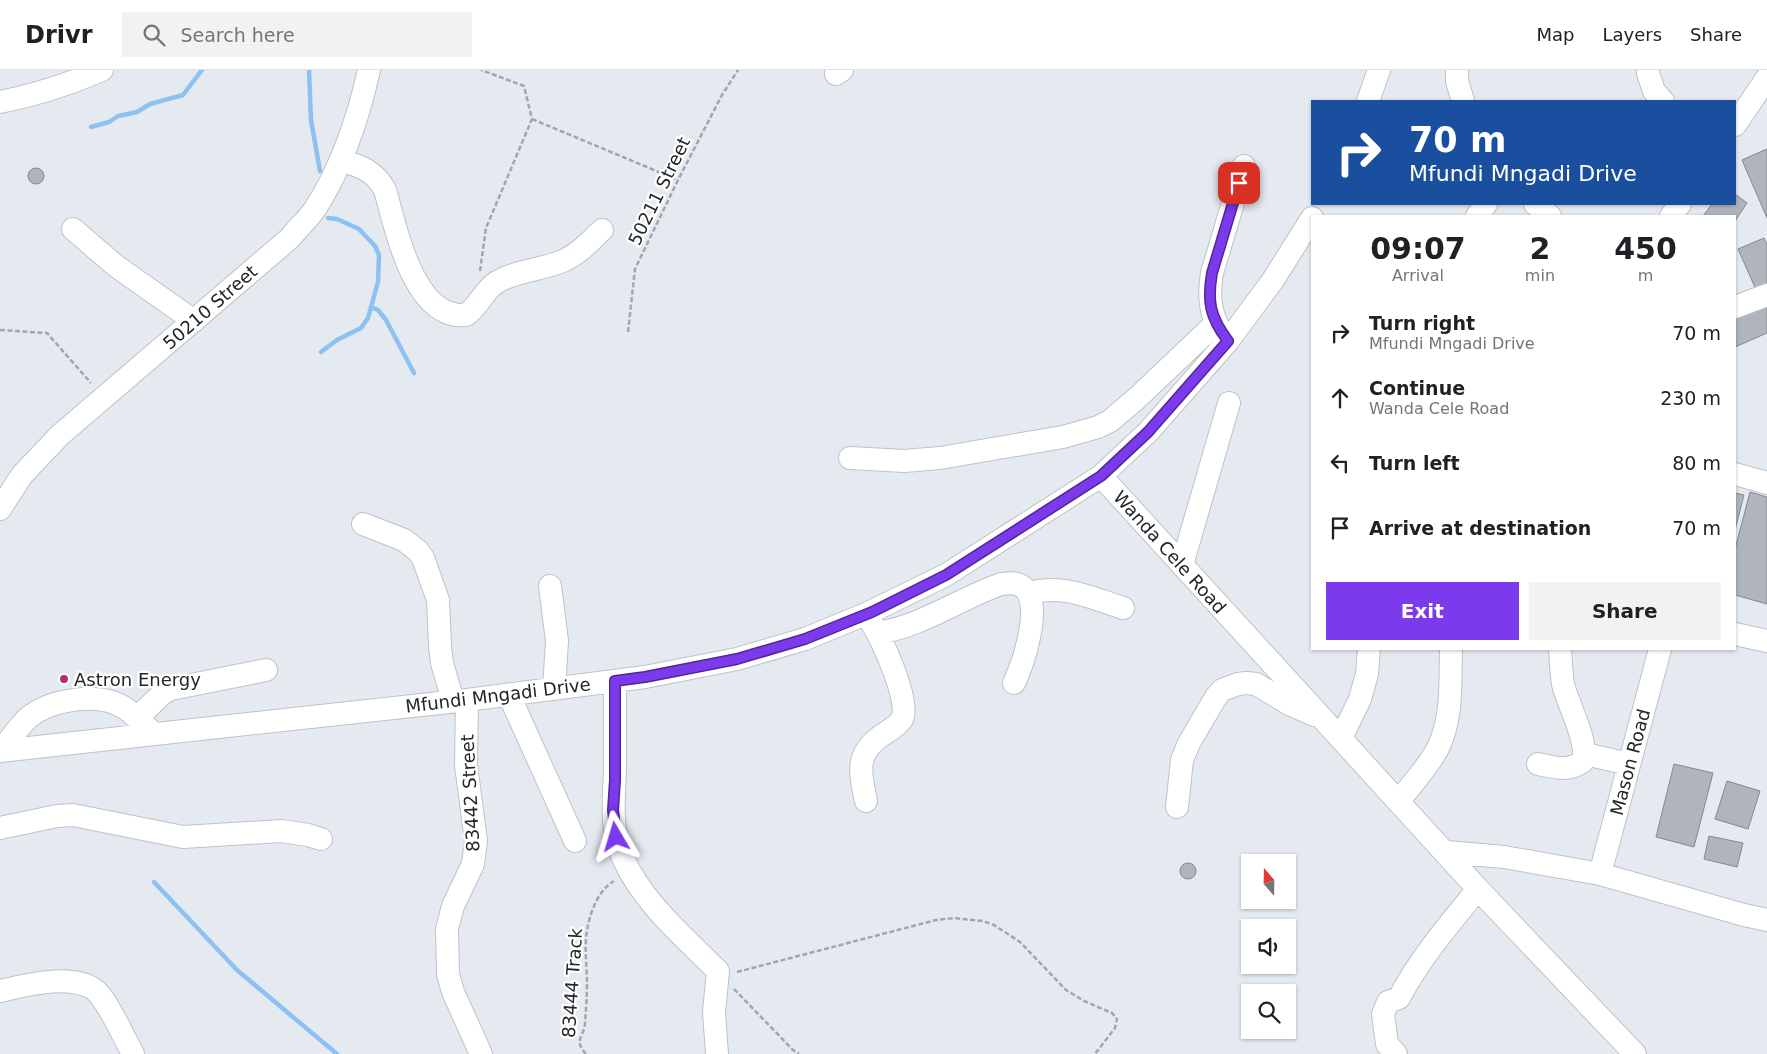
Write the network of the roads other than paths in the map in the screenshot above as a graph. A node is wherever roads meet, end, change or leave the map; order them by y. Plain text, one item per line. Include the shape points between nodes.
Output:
1 (102, 70) edge
2 (369, 70) edge
3 (1379, 70) edge
4 (1457, 70) edge
5 (1646, 71) edge
6 (1767, 78) edge
7 (1368, 100) edge
8 (1463, 100) edge
9 (1662, 100) edge
10 (0, 102) edge
11 (1736, 124) edge
12 (341, 160) junction
13 (1244, 166) dead end
14 (1536, 205) edge
15 (1549, 215) edge
16 (1311, 220) edge
17 (73, 229) dead end
18 (602, 230) dead end
19 (1767, 296) edge
20 (1736, 307) edge
21 (194, 321) junction
22 (1222, 332) junction
23 (1229, 403) dead end
24 (850, 458) dead end
25 (1736, 474) edge
26 (1101, 476) junction
27 (1767, 483) edge
28 (0, 509) edge
29 (363, 524) dead end
30 (1182, 565) junction
31 (550, 586) dead end
32 (1028, 593) junction
33 (1123, 608) dead end
34 (866, 614) junction
35 (878, 633) junction
36 (1736, 634) edge
37 (1767, 641) edge
38 (1369, 650) edge
39 (1450, 650) edge
40 (1560, 650) edge
41 (1660, 650) edge
42 (266, 670) dead end
43 (615, 681) junction
44 (1014, 683) dead end
45 (554, 689) junction
46 (509, 695) junction
47 (460, 700) junction
48 (137, 718) junction
49 (1324, 719) junction
50 (154, 734) junction
51 (1341, 738) junction
52 (1, 751) edge
53 (1585, 754) junction
54 (1538, 764) dead end
55 (1629, 764) junction
56 (866, 801) dead end
57 (1399, 801) junction
58 (1177, 807) dead end
59 (0, 828) edge
60 (321, 839) dead end
61 (575, 841) dead end
62 (1447, 852) junction
63 (1600, 874) junction
64 (1478, 889) junction
65 (1767, 920) edge
66 (0, 991) edge
67 (133, 1054) edge
68 (481, 1054) edge
69 (718, 1054) edge
70 (1396, 1054) edge
71 (1635, 1054) edge

1 - 10 street via 38,94
2 - 12 street, 50210 Street
3 - 7 street
4 - 8 street
5 - 9 street via 1654,91
6 - 11 street
12 - 18 street via 368,170 381,183 402,250 416,281 433,304 452,314 471,312 489,288 503,279 577,253
12 - 21 street, 50210 Street via 314,210 290,238
13 - 22 street via 1210,288 1210,299
14 - 15 street
16 - 22 street, Wanda Cele Road via 1272,280
17 - 21 street via 116,266
19 - 20 street
21 - 28 street, 50210 Street via 60,435 22,475
22 - 24 street via 1110,421 1098,427 1063,437 940,458 904,461
22 - 26 street, Wanda Cele Road via 1148,432
23 - 30 street
25 - 27 street
26 - 30 street, Wanda Cele Road
26 - 34 street, Mfundi Mngadi Drive via 946,575
29 - 47 street, 83442 Street via 404,540 423,558 438,600 442,663
30 - 49 street, Wanda Cele Road
31 - 45 street via 557,641
32 - 33 street via 1044,589 1067,591
32 - 35 street via 1013,583 1001,584 926,619
32 - 44 street via 1031,629
34 - 35 street
34 - 43 street, Mfundi Mngadi Drive via 805,639 737,659
35 - 56 street via 902,696 904,712 902,719 876,739 864,754 861,777
36 - 37 street
38 - 51 street via 1360,699
39 - 57 street via 1450,705 1444,731 1424,770
40 - 53 street via 1563,684
41 - 55 street, Mason Road
42 - 48 street via 171,689 163,692
43 - 45 street, Mfundi Mngadi Drive
43 - 69 street via 613,810 616,837 634,878 671,924 718,972 714,1012
45 - 46 street, Mfundi Mngadi Drive
46 - 47 street, Mfundi Mngadi Drive
46 - 61 street
47 - 50 street, Mfundi Mngadi Drive
47 - 68 street, 83442 Street via 476,841 473,864 453,906 447,929 448,974 452,992
48 - 50 street
48 - 52 street via 125,708 100,699 52,704 28,719
49 - 51 street, Wanda Cele Road
49 - 58 street via 1291,705 1256,684 1238,684 1222,690 1182,760
50 - 52 street, Mfundi Mngadi Drive
51 - 57 street, Wanda Cele Road
53 - 54 street via 1582,762 1570,768
53 - 55 street
55 - 63 street, Mason Road
57 - 62 street, Wanda Cele Road
59 - 60 street via 73,814 183,837 281,830
62 - 63 street via 1504,857
62 - 64 street, Wanda Cele Road
63 - 65 street
64 - 70 street via 1409,979 1399,998 1388,1002 1383,1014 1387,1044
64 - 71 street, Wanda Cele Road
66 - 67 street via 46,982 84,984 96,991 107,1006

